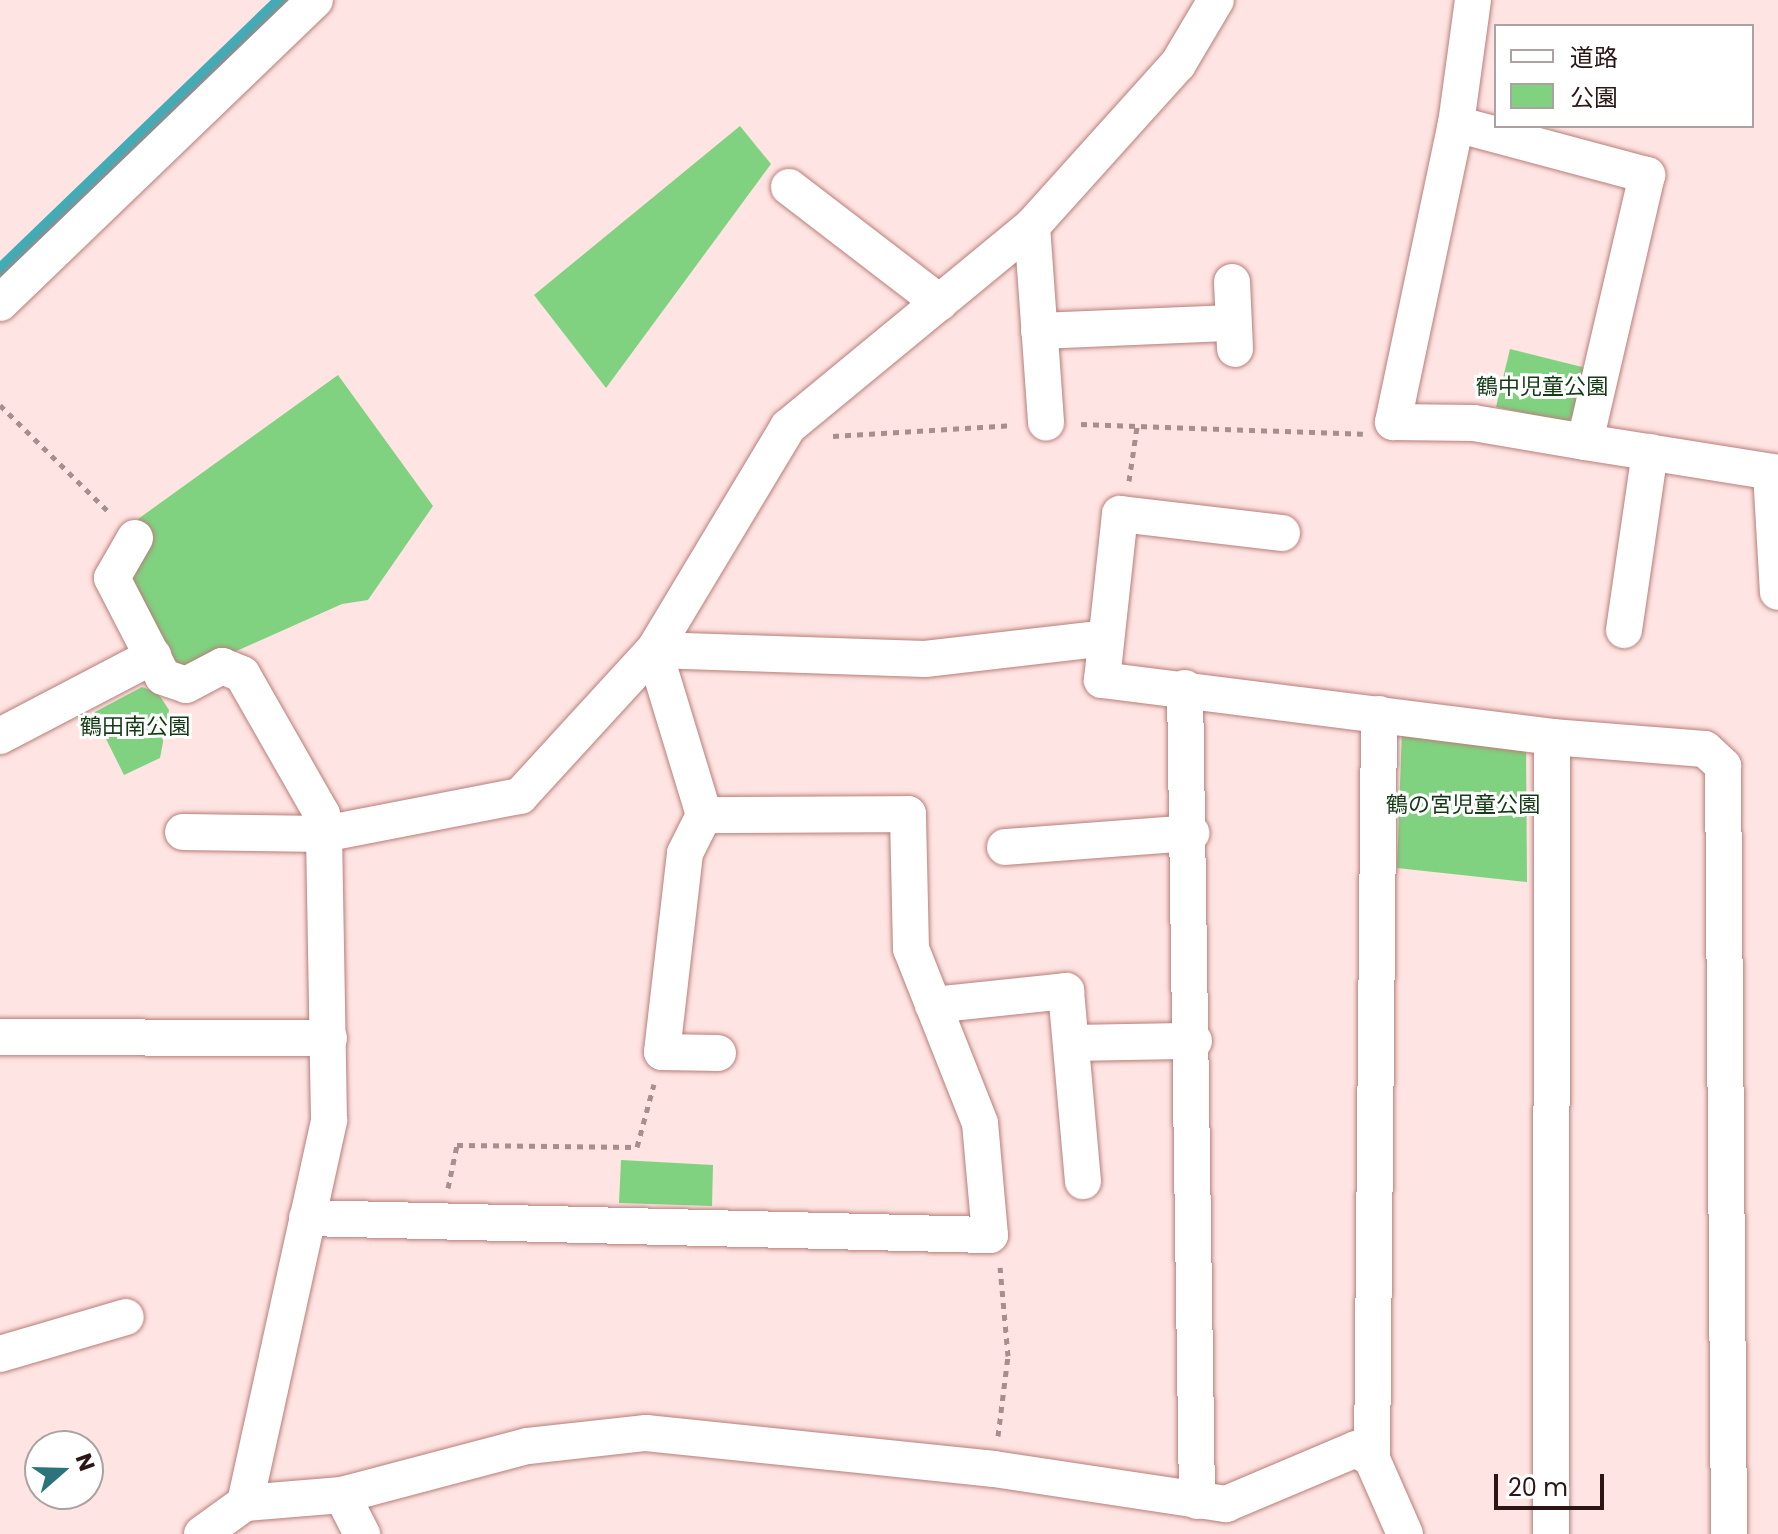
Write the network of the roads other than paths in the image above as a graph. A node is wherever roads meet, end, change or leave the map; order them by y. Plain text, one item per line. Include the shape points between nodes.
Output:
1 (315, 0) edge
2 (1216, 0) edge
3 (1473, 0) edge
4 (1456, 124) junction
5 (789, 187) dead end
6 (1032, 226) junction
7 (1232, 282) dead end
8 (0, 303) edge
9 (940, 303) junction
10 (1039, 331) junction
11 (1046, 423) road end
12 (1585, 442) junction
13 (1650, 452) junction
14 (1774, 473) edge
15 (1282, 533) dead end
16 (135, 538) road end
17 (1778, 592) edge
18 (1624, 630) dead end
19 (1106, 638) junction
20 (654, 650) junction
21 (153, 656) junction
22 (1185, 688) junction
23 (1379, 714) junction
24 (0, 736) edge
25 (1552, 737) junction
26 (704, 815) junction
27 (183, 832) dead end
28 (1191, 833) junction
29 (324, 834) junction
30 (1005, 847) dead end
31 (933, 1005) junction
32 (0, 1037) edge
33 (329, 1038) junction
34 (1194, 1041) junction
35 (1075, 1043) junction
36 (718, 1053) dead end
37 (1083, 1181) dead end
38 (307, 1218) junction
39 (126, 1317) dead end
40 (0, 1354) edge
41 (1372, 1459) junction
42 (342, 1495) junction
43 (1197, 1501) junction
44 (245, 1503) junction
45 (202, 1534) edge
46 (362, 1534) edge
47 (1405, 1534) edge
48 (1551, 1534) edge
49 (1729, 1534) edge

1 - 8 street
2 - 6 street via 1178,64
3 - 4 street
4 - 12 street via 1647,175
4 - 12 street via 1393,422 1474,423
5 - 9 street
6 - 9 street
6 - 10 street
7 - 10 street via 1234,336
9 - 20 street via 780,439
10 - 11 street
12 - 13 street
13 - 14 street
13 - 18 street
14 - 17 street
15 - 19 street via 1124,514
16 - 21 street via 112,578
19 - 20 street via 925,659
19 - 22 street via 1102,680
20 - 26 street
20 - 29 street via 520,796
21 - 24 street
21 - 29 street via 163,677 186,685 222,666 242,674 322,814
22 - 23 street
22 - 28 street
23 - 25 street
23 - 41 street
25 - 48 street
25 - 49 street via 1705,749 1723,766
26 - 31 street via 908,814 911,949
26 - 36 street via 685,853 662,1052
27 - 29 street
28 - 30 street
28 - 34 street
29 - 33 street
31 - 35 street via 1066,991
31 - 38 street via 980,1123 990,1235
32 - 33 street
33 - 38 street via 329,1120
34 - 35 street
34 - 43 street
35 - 37 street
38 - 44 street
39 - 40 street
41 - 43 street via 1356,1449 1226,1504
41 - 47 street
42 - 43 street via 528,1446 646,1433 994,1469
42 - 44 street
42 - 46 street
44 - 45 street

